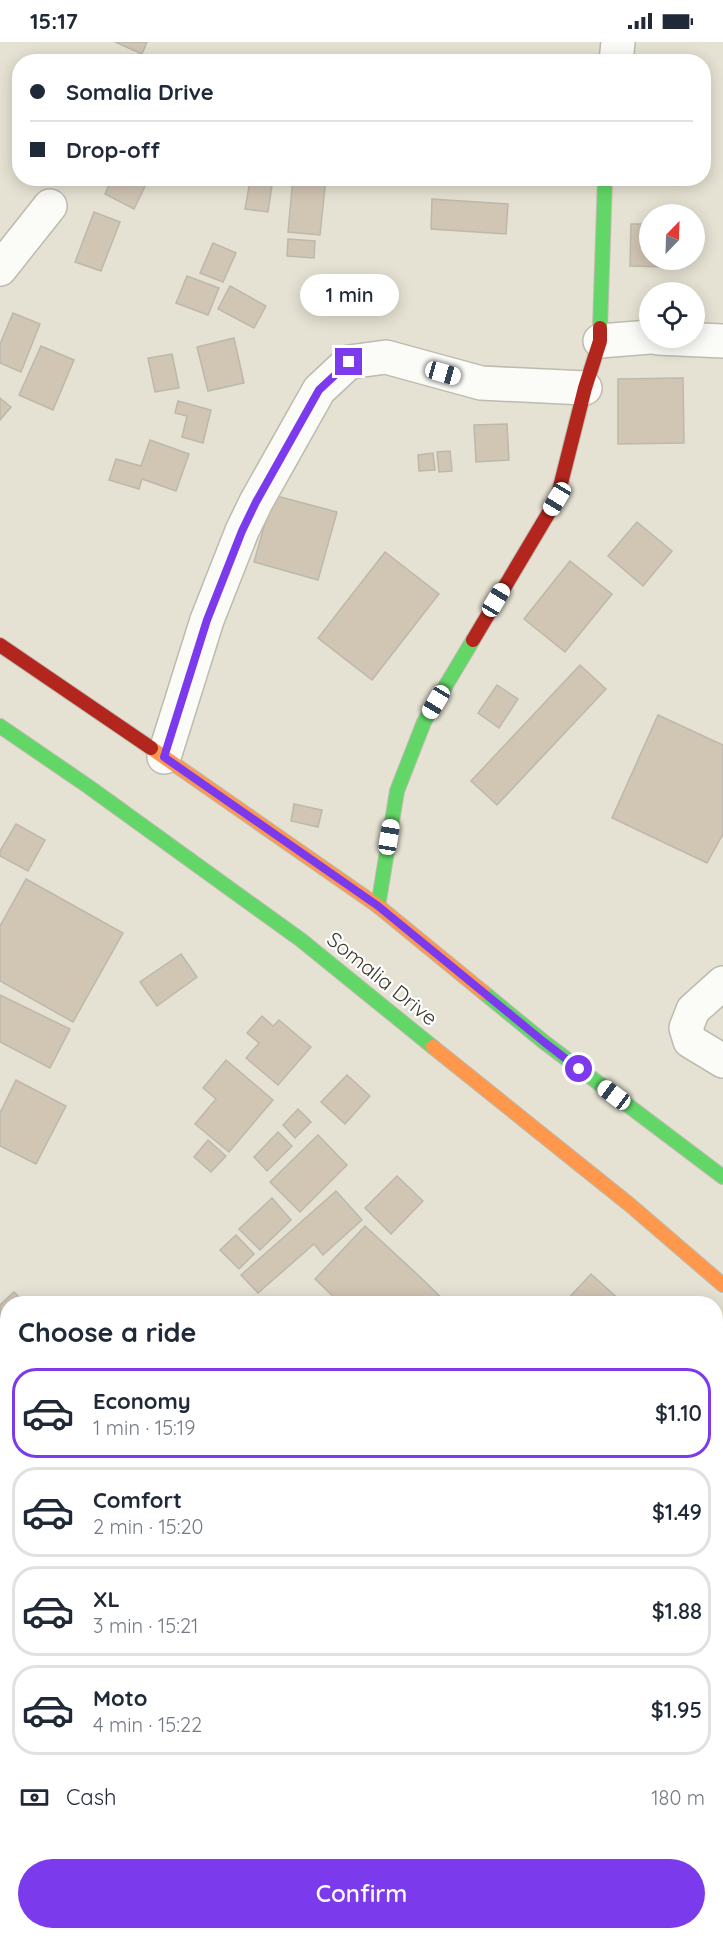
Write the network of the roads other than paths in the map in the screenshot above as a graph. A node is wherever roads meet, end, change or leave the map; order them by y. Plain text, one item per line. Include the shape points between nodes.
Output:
1 (605, 186) edge
2 (50, 206) dead end
3 (0, 269) edge
4 (639, 338) edge
5 (705, 340) edge
6 (723, 341) edge
7 (600, 342) junction
8 (585, 388) junction
9 (0, 645) edge
10 (0, 726) edge
11 (164, 757) junction
12 (378, 906) junction
13 (723, 983) edge
14 (723, 1061) edge
15 (722, 1174) edge
16 (723, 1285) edge

1 - 7 main road
2 - 3 street
4 - 7 street
5 - 6 street
7 - 8 main road
8 - 11 street via 481,383 386,357 349,362 319,390 242,531 207,620
8 - 12 main road via 557,499 424,722 397,791
9 - 11 main road
10 - 16 main road, Somalia Drive via 301,940 621,1197
11 - 12 main road
12 - 15 main road via 544,1042
13 - 14 street via 693,1010 686,1028 690,1041

